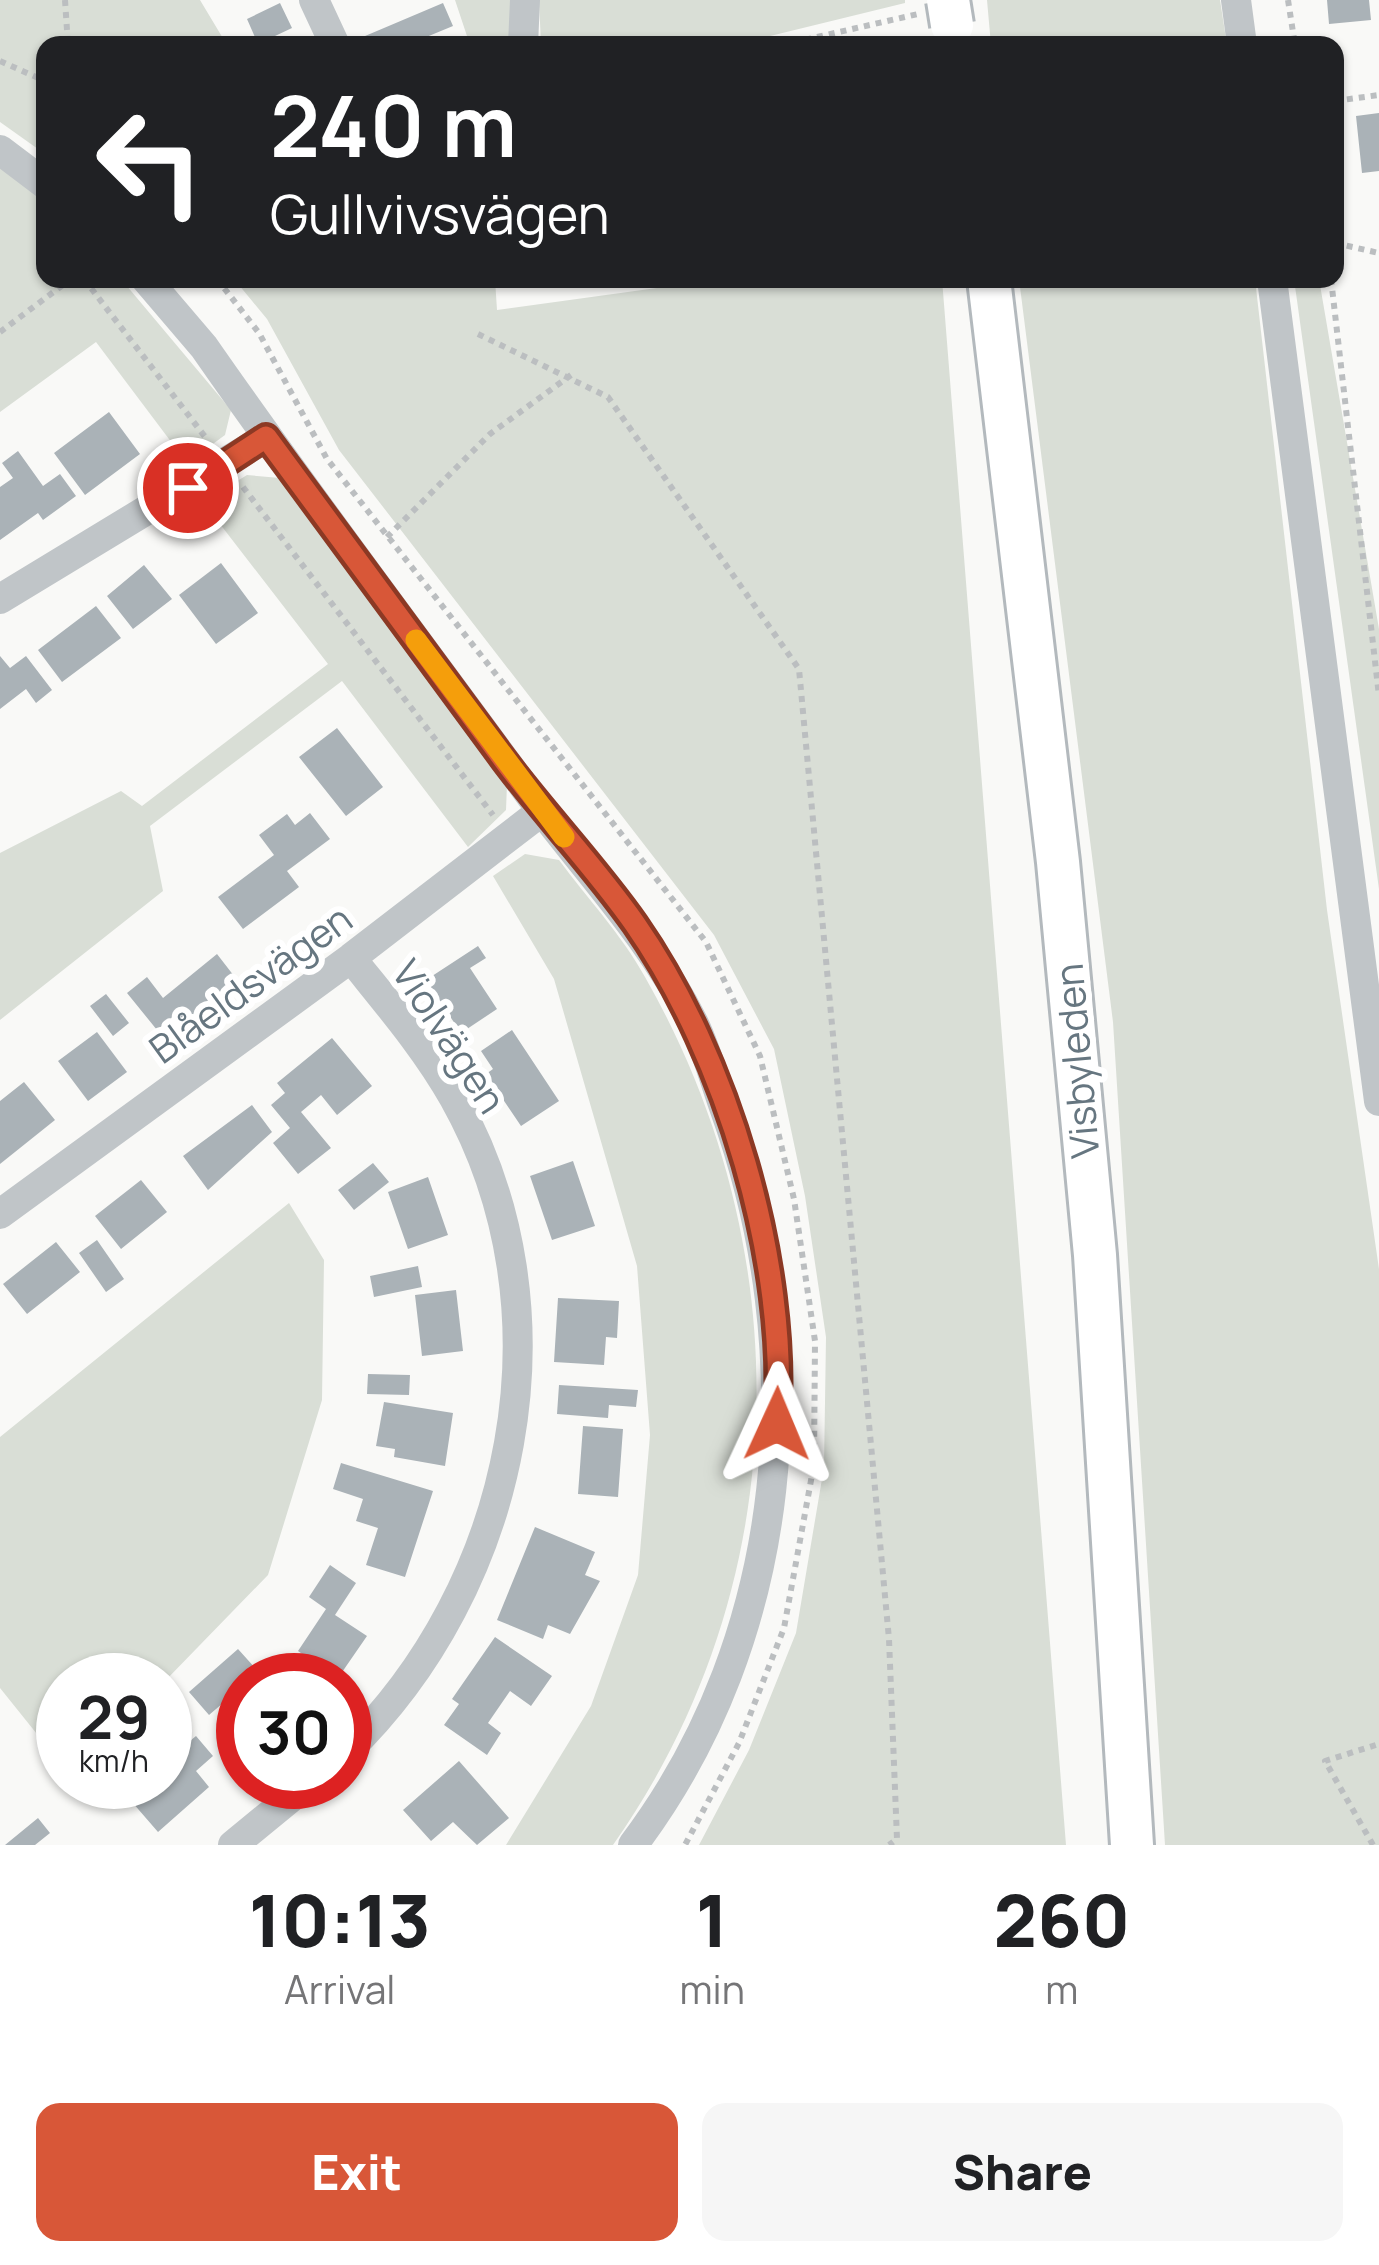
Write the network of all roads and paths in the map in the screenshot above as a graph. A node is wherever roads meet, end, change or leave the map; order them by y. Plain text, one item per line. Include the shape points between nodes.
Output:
1 (65, 0) edge
2 (314, 0) edge
3 (524, 0) edge
4 (1236, 0) edge
5 (1288, 0) edge
6 (943, 21) edge
7 (67, 36) edge
8 (331, 36) edge
9 (523, 36) edge
10 (842, 36) edge
11 (1241, 36) edge
12 (1294, 36) edge
13 (0, 61) edge
14 (36, 77) edge
15 (1379, 95) edge
16 (1344, 100) edge
17 (0, 150) edge
18 (36, 177) edge
19 (1344, 245) edge
20 (1379, 254) edge
21 (59, 288) edge
22 (91, 288) edge
23 (154, 288) edge
24 (224, 288) edge
25 (990, 288) edge
26 (1273, 288) edge
27 (1332, 288) edge
28 (0, 332) edge
29 (478, 334) dead end
30 (571, 375) junction
31 (266, 437) junction
32 (226, 465) junction
33 (387, 536) junction
34 (0, 599) edge
35 (1379, 696) edge
36 (542, 811) junction
37 (509, 836) junction
38 (351, 958) junction
39 (1379, 1101) edge
40 (0, 1214) edge
41 (372, 1727) edge
42 (1379, 1744) edge
43 (277, 1809) edge
44 (894, 1843) edge
45 (233, 1845) edge
46 (633, 1845) edge
47 (685, 1845) edge
48 (1132, 1845) edge
49 (1372, 1845) edge

1 - 7 path
2 - 8 street
3 - 9 street
4 - 11 street
5 - 12 path
6 - 10 path
13 - 14 path
15 - 16 path
17 - 18 street
19 - 20 path
21 - 28 path
22 - 32 path
23 - 31 street
24 - 33 path via 260,333 327,459
25 - 48 main road, Visbyleden via 1090,1209
26 - 39 street
27 - 35 path
29 - 30 path
30 - 33 path via 490,434
30 - 44 path via 608,397 799,668 889,1639
31 - 32 street
31 - 36 street
32 - 34 street
32 - 37 path
33 - 47 path via 706,942 760,1056 794,1199 815,1341 814,1464 784,1628 739,1743
36 - 37 street, Blåeldsvägen
36 - 46 street via 634,924 695,1026 741,1153 770,1281 780,1386 772,1498 749,1610 712,1714
37 - 38 street, Blåeldsvägen
38 - 40 street, Blåeldsvägen
38 - 41 street, Violvägen via 413,1036 475,1144 508,1242 518,1363 501,1481 471,1574 436,1643
42 - 49 path via 1325,1761
43 - 45 street

